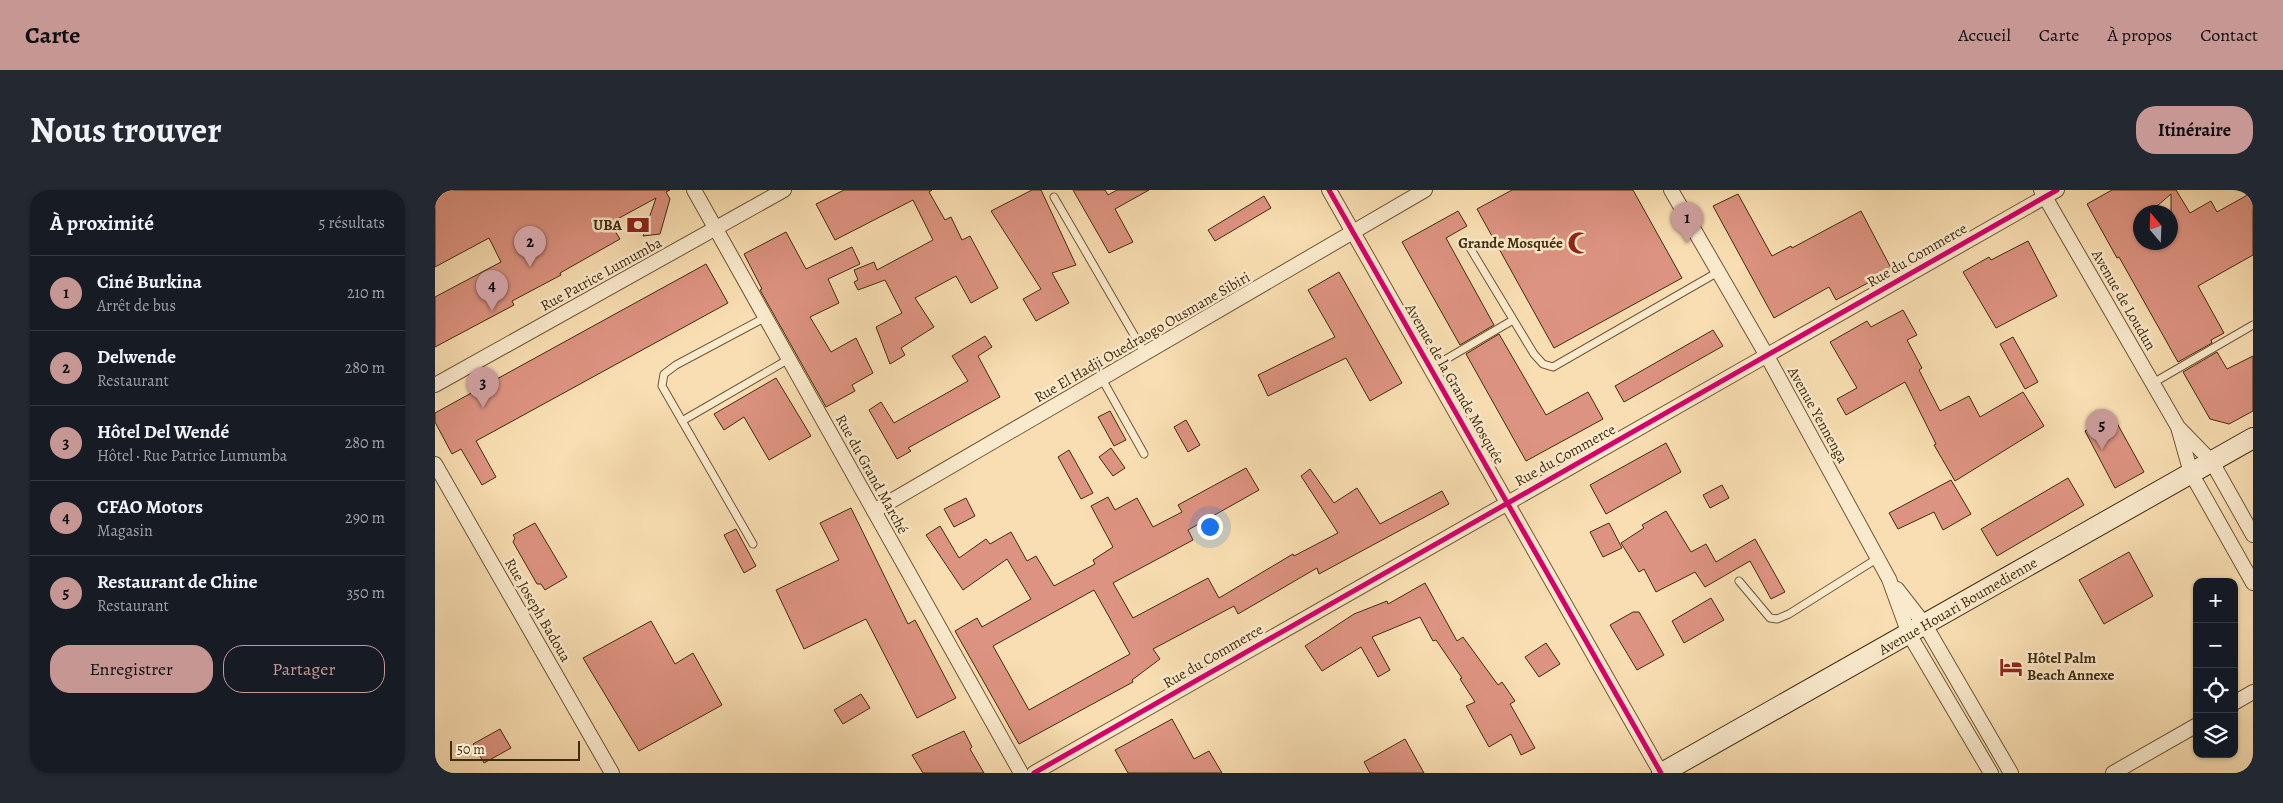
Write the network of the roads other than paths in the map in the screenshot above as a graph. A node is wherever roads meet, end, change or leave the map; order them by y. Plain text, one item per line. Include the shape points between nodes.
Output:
1 (694, 190) edge
2 (784, 190) edge
3 (1329, 190) edge
4 (1425, 190) edge
5 (1671, 190) edge
6 (2048, 192) edge
7 (1054, 197) dead end
8 (715, 228) junction
9 (1354, 231) junction
10 (1467, 243) dead end
11 (1718, 272) junction
12 (766, 317) junction
13 (1513, 320) junction
14 (2253, 326) edge
15 (1145, 355) junction
16 (1767, 356) junction
17 (789, 359) junction
18 (1431, 368) junction
19 (1102, 380) junction
20 (2153, 383) junction
21 (435, 386) edge
22 (682, 421) junction
23 (2178, 427) junction
24 (2253, 438) edge
25 (1144, 454) dead end
26 (2212, 462) junction
27 (435, 464) edge
28 (2191, 474) junction
29 (1507, 502) junction
30 (874, 511) junction
31 (2253, 535) edge
32 (753, 544) dead end
33 (1878, 558) junction
34 (1739, 582) dead end
35 (2253, 584) edge
36 (1917, 629) junction
37 (2253, 692) edge
38 (2238, 701) edge
39 (2193, 727) edge
40 (612, 773) edge
41 (1021, 773) edge
42 (1034, 773) edge
43 (1662, 773) edge
44 (1991, 773) edge
45 (2011, 773) edge
46 (2113, 773) edge

1 - 8 street, Rue du Grand Marché
2 - 8 street, Rue Patrice Lumumba
3 - 9 street, Avenue de la Grande Mosquée
4 - 9 street, Rue El Hadji Ouedraogo Ousmane Sibiri
5 - 11 street, Avenue Yennenga
6 - 16 street, Rue du Commerce
6 - 20 street, Avenue de Loudun
7 - 15 lane
8 - 12 street, Rue du Grand Marché
8 - 21 street, Rue Patrice Lumumba
9 - 15 street, Rue El Hadji Ouedraogo Ousmane Sibiri
9 - 18 street, Avenue de la Grande Mosquée
10 - 13 lane
11 - 13 lane via 1553,367 1543,364 1534,354
11 - 16 street, Avenue Yennenga
12 - 17 street, Rue du Grand Marché
12 - 22 lane via 664,374 662,386
13 - 18 lane
14 - 20 lane
15 - 19 street, Rue El Hadji Ouedraogo Ousmane Sibiri
16 - 29 street, Rue du Commerce
16 - 33 street, Avenue Yennenga
17 - 22 lane
17 - 30 street, Rue du Grand Marché
18 - 29 street, Avenue de la Grande Mosquée
19 - 25 lane
19 - 30 street, Rue El Hadji Ouedraogo Ousmane Sibiri
20 - 23 street, Avenue de Loudun
22 - 32 lane
23 - 26 street, Avenue de Loudun
23 - 28 street, Avenue de Loudun
24 - 26 main road, Avenue Houari Boumedienne
26 - 28 main road, Avenue Houari Boumedienne
26 - 31 street, Avenue de Loudun
27 - 40 street, Rue Joseph Badoua
28 - 35 street, Avenue de Loudun
28 - 36 main road, Avenue Houari Boumedienne
29 - 42 street, Rue du Commerce
29 - 43 street, Avenue de la Grande Mosquée
30 - 41 street, Rue du Grand Marché
33 - 34 lane via 1777,619 1770,618
33 - 36 street, Avenue Yennenga
36 - 43 main road, Avenue Houari Boumedienne
36 - 44 street, Avenue Yennenga
36 - 45 street, Avenue Yennenga
37 - 38 street
39 - 46 street

